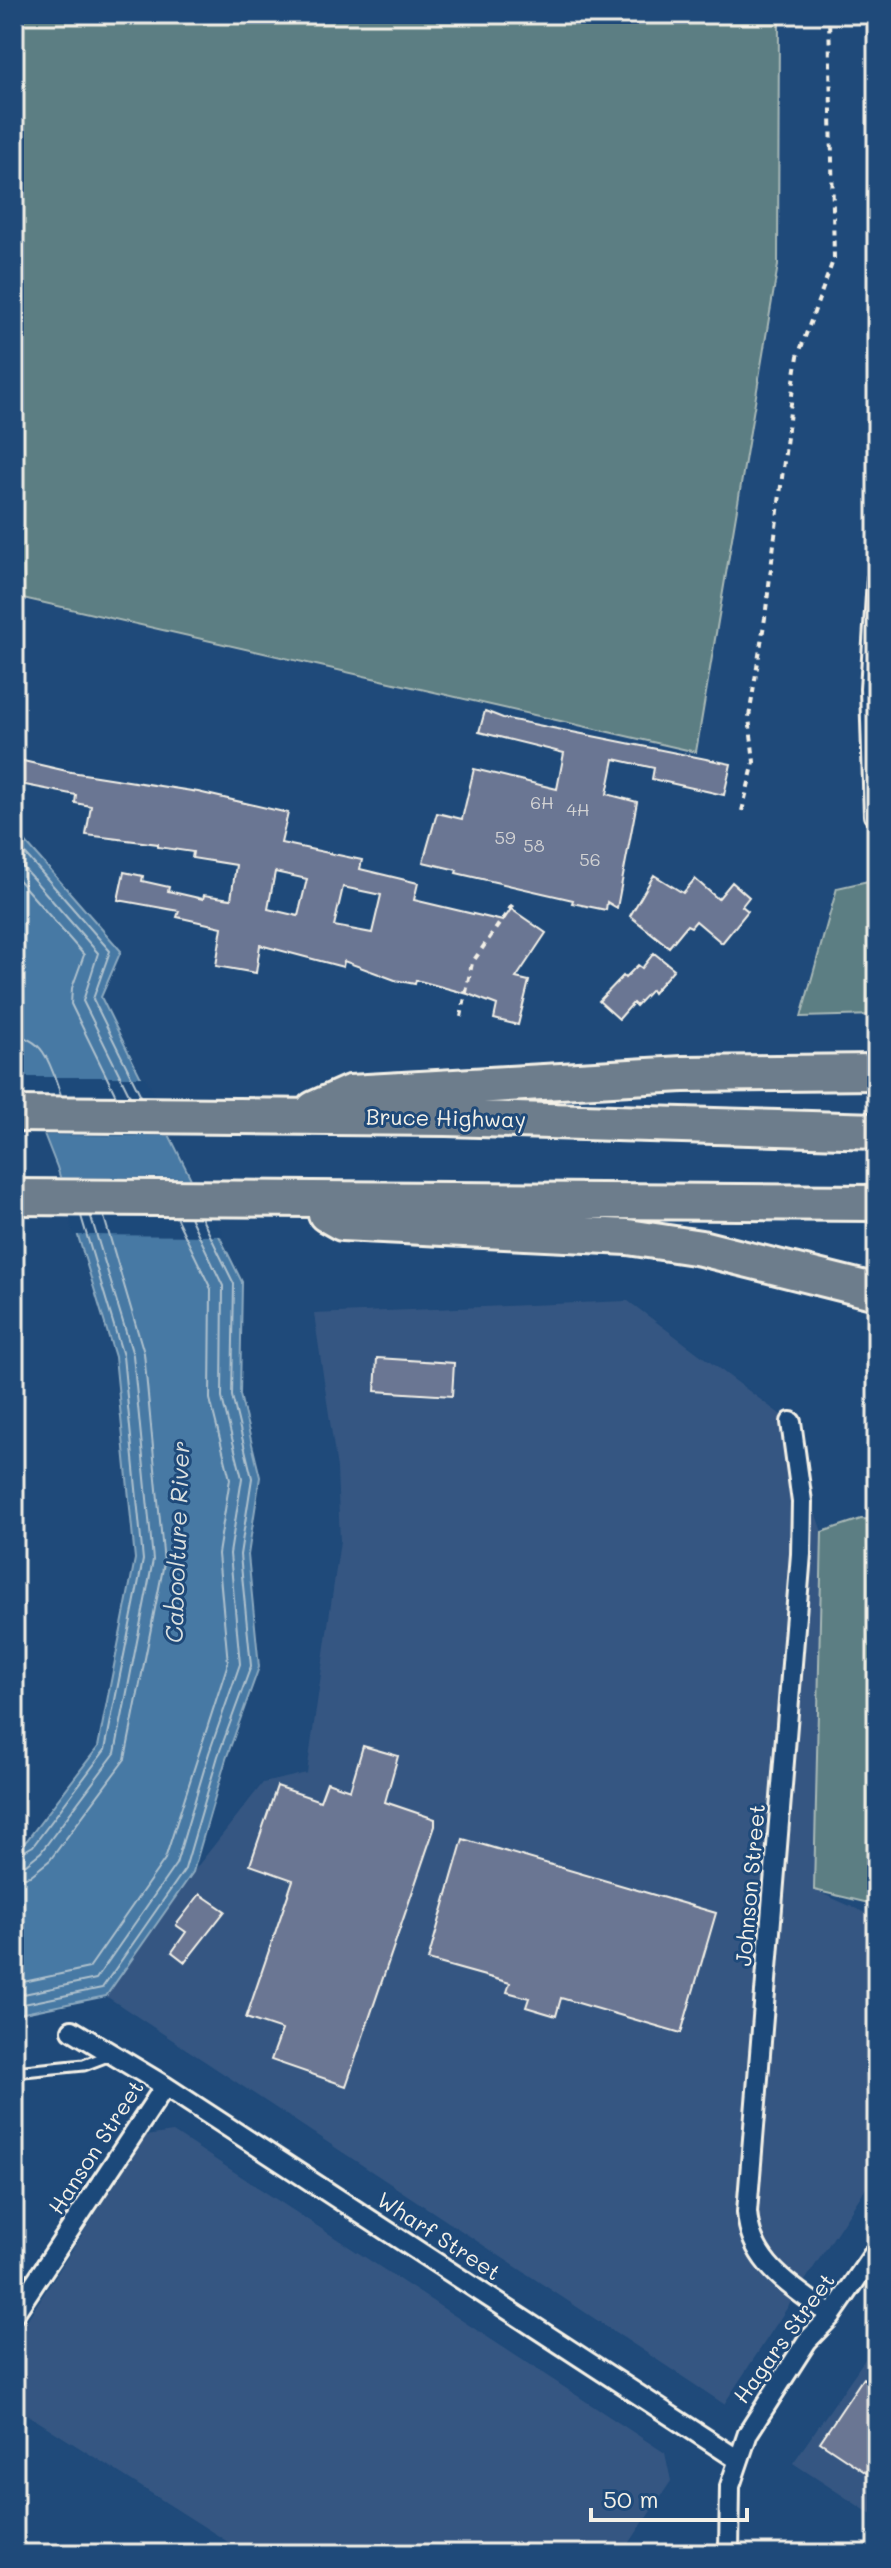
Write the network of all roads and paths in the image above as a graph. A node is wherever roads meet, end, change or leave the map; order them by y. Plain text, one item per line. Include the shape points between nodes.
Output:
1 (829, 14) edge
2 (877, 579) edge
3 (742, 811) dead end
4 (874, 815) dead end
5 (513, 904) dead end
6 (461, 1017) dead end
7 (877, 1072) edge
8 (14, 1114) edge
9 (299, 1116) junction
10 (877, 1131) edge
11 (14, 1197) edge
12 (301, 1200) junction
13 (877, 1203) edge
14 (877, 1292) edge
15 (791, 1422) dead end
16 (72, 2030) dead end
17 (113, 2054) junction
18 (14, 2072) edge
19 (165, 2086) junction
20 (877, 2249) edge
21 (14, 2314) edge
22 (831, 2316) junction
23 (737, 2459) junction
24 (729, 2554) edge

1 - 3 path via 834,258 795,371 749,717 754,762
2 - 4 street via 870,689
5 - 6 path via 472,963
7 - 9 highway via 683,1074 350,1093
8 - 9 highway, Bruce Highway
9 - 10 highway, Bruce Highway
11 - 12 highway
12 - 13 highway
12 - 14 highway via 342,1223 628,1237 701,1248
15 - 22 street, Johnson Street via 802,1502 801,1554 747,2212 760,2258
16 - 17 street, Wharf Street
17 - 18 lane via 84,2065
17 - 19 street, Wharf Street
19 - 21 street, Hanson Street
19 - 23 street, Wharf Street
20 - 22 street, Hagars Street
22 - 23 street, Hagars Street via 807,2341 761,2409
23 - 24 street, Hagars Street via 727,2514

